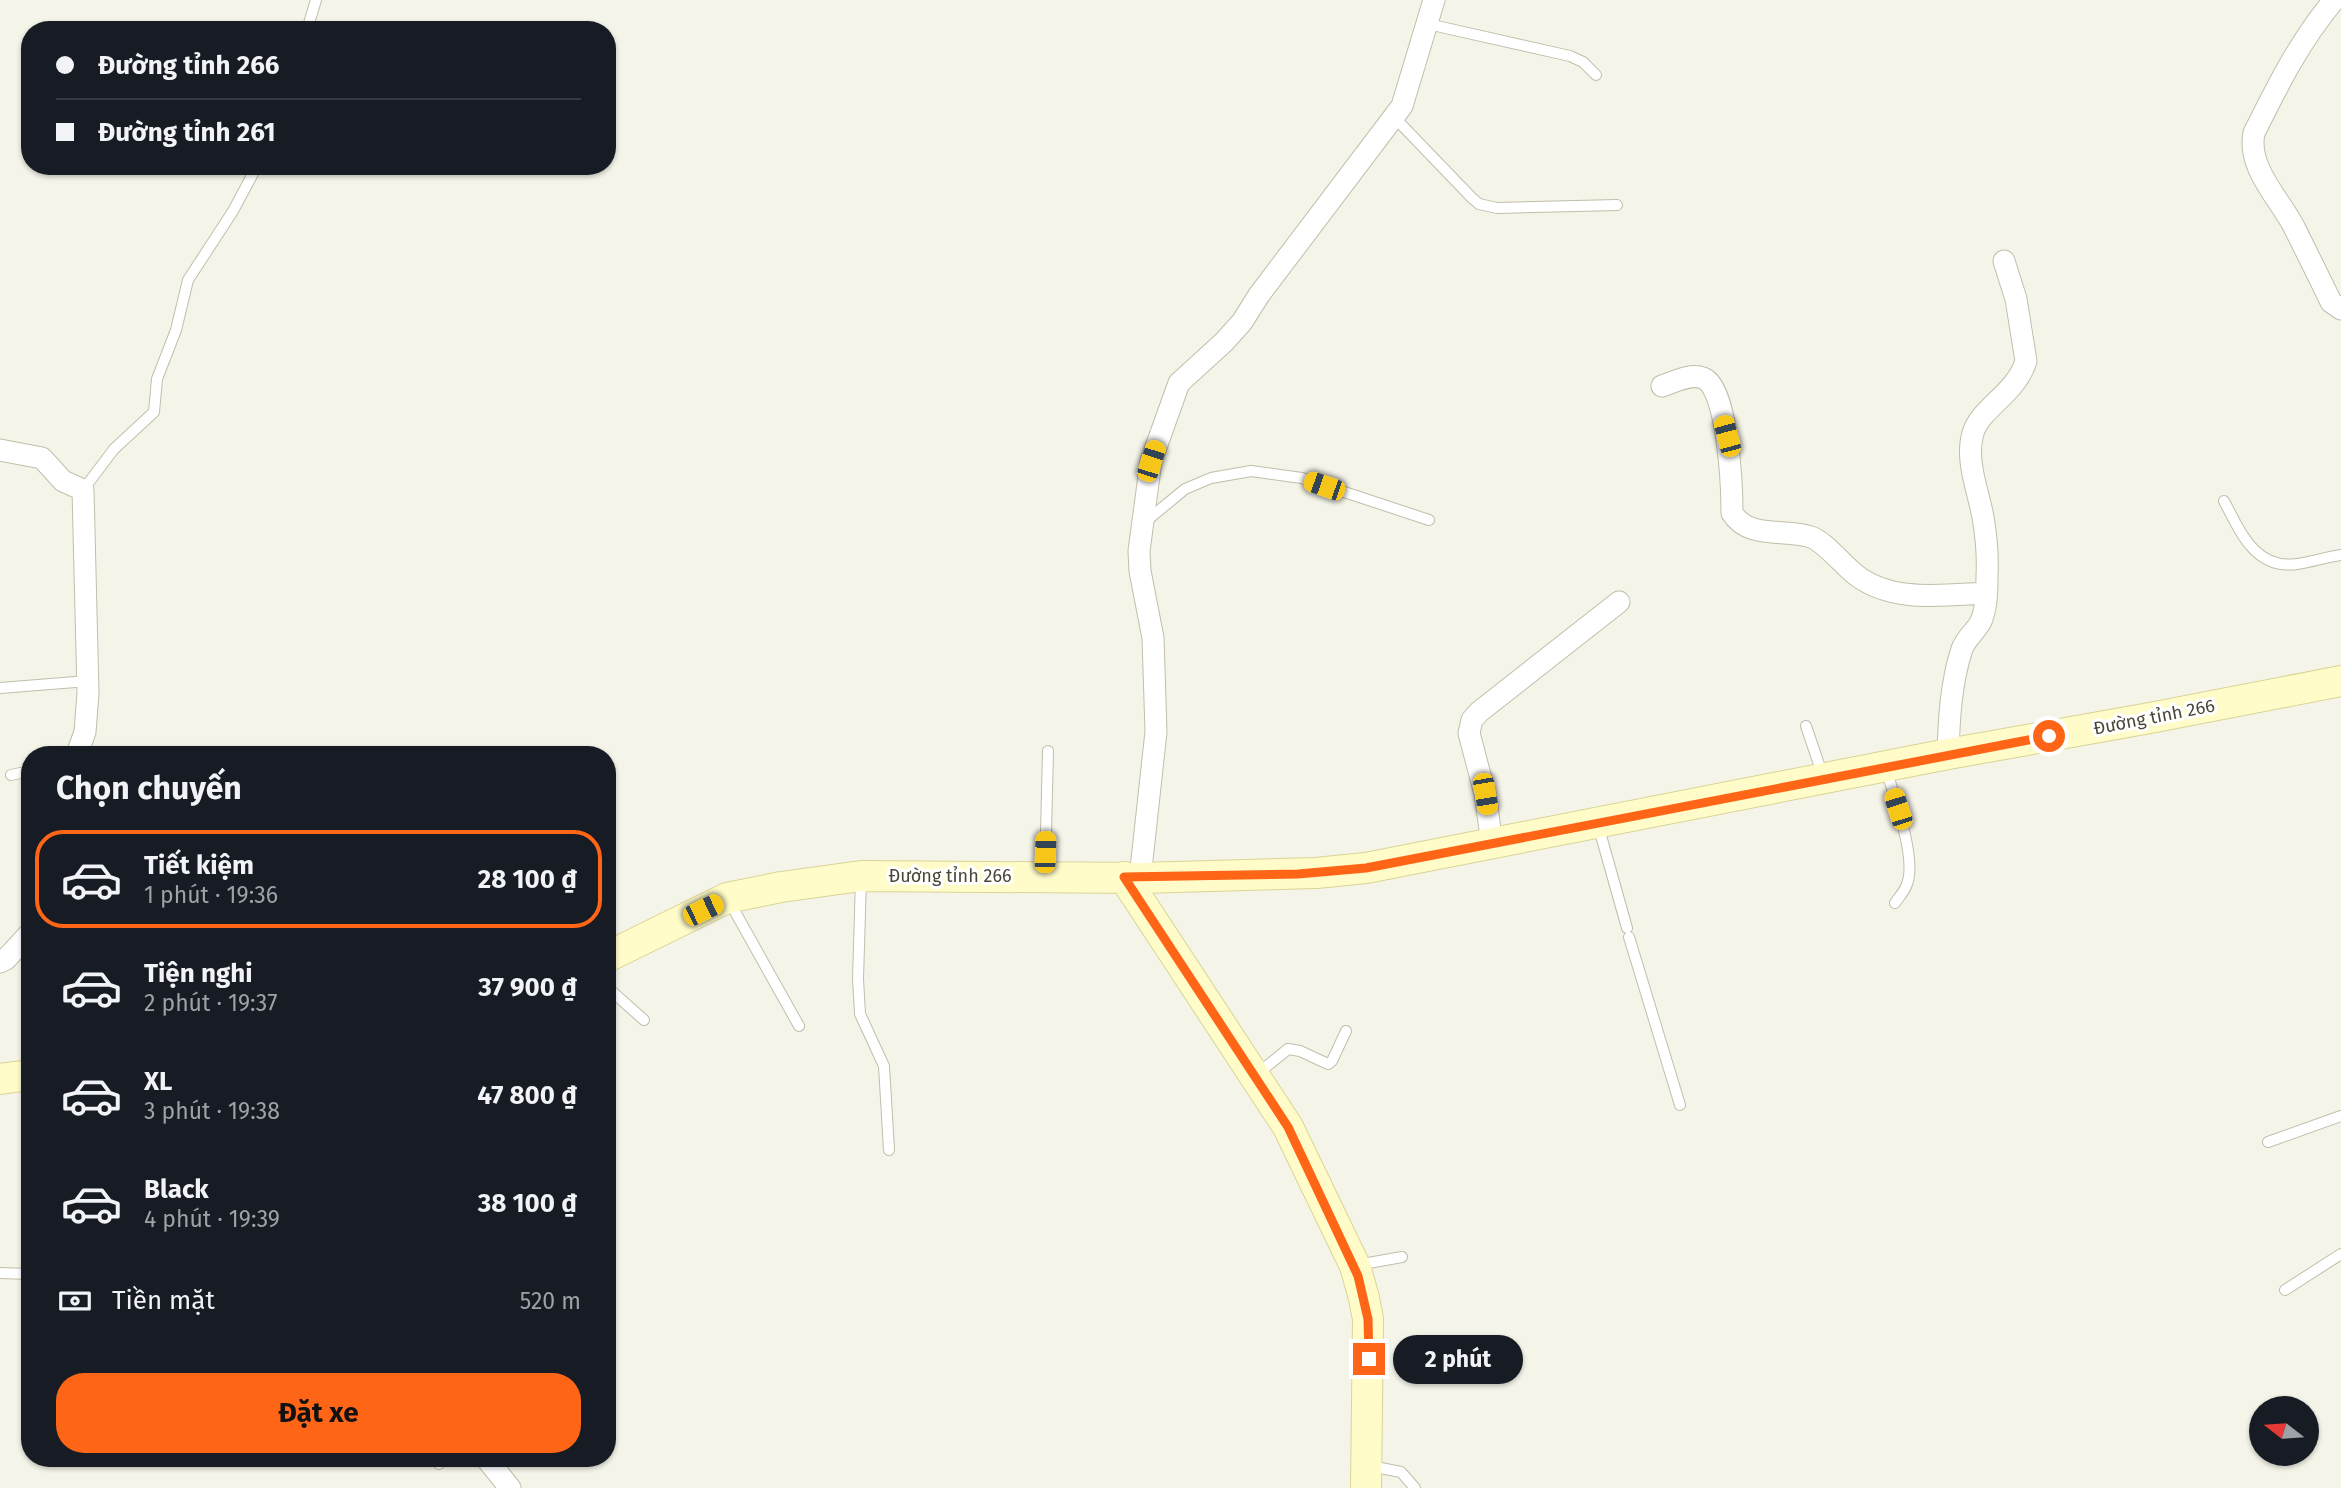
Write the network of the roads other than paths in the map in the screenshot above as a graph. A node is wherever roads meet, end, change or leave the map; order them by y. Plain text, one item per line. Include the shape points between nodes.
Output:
1 (316, 0) edge
2 (1434, 0) edge
3 (2334, 0) edge
4 (310, 21) edge
5 (1428, 24) junction
6 (1596, 75) dead end
7 (1394, 117) junction
8 (252, 175) edge
9 (1617, 205) dead end
10 (2004, 261) dead end
11 (2341, 309) edge
12 (1662, 386) dead end
13 (0, 450) edge
14 (83, 490) junction
15 (2224, 500) dead end
16 (1429, 520) dead end
17 (1143, 524) junction
18 (2341, 555) edge
19 (1986, 593) junction
20 (1619, 602) dead end
21 (88, 681) junction
22 (2341, 681) edge
23 (0, 688) edge
24 (1806, 726) dead end
25 (80, 746) edge
26 (1048, 751) dead end
27 (1948, 754) junction
28 (1885, 766) junction
29 (21, 773) edge
30 (11, 775) dead end
31 (1824, 779) junction
32 (1597, 822) junction
33 (1492, 843) junction
34 (861, 876) junction
35 (1044, 877) junction
36 (1132, 877) junction
37 (727, 898) junction
38 (1895, 903) dead end
39 (21, 943) edge
40 (616, 953) edge
41 (0, 962) edge
42 (616, 994) edge
43 (644, 1020) dead end
44 (799, 1026) dead end
45 (1346, 1031) dead end
46 (1256, 1075) junction
47 (21, 1076) edge
48 (0, 1079) edge
49 (1680, 1105) dead end
50 (2341, 1116) edge
51 (2268, 1142) dead end
52 (889, 1150) dead end
53 (2341, 1254) edge
54 (1402, 1257) dead end
55 (1354, 1266) junction
56 (0, 1273) edge
57 (21, 1274) edge
58 (2285, 1290) dead end
59 (493, 1467) edge
60 (1367, 1477) edge
61 (510, 1488) edge
62 (1415, 1488) edge

1 - 4 lane
2 - 5 street
3 - 11 street via 2292,56 2252,143 2270,192 2291,222 2331,302
5 - 6 lane via 1570,56
5 - 7 street via 1405,98
7 - 9 lane via 1479,204 1497,208
7 - 17 street via 1242,323 1179,383 1151,461
8 - 14 lane via 188,280 157,379 154,412 114,449
10 - 19 street via 2016,299 2026,361 2011,389 1973,433 1970,456 1983,519
12 - 19 street via 1691,376 1711,384 1727,436 1732,513 1737,521 1773,534 1815,538 1876,587 1927,596
13 - 14 street via 42,458 63,481
14 - 21 street
15 - 18 lane via 2249,546 2262,558 2297,564
16 - 17 lane via 1302,478 1251,471 1211,478 1185,489
17 - 36 street via 1140,571 1153,638 1156,732
19 - 27 street via 1981,622 1963,648 1956,677
20 - 33 street via 1472,720 1469,733
21 - 23 lane
21 - 25 street
22 - 27 main road, Đường tỉnh 266
24 - 31 lane
26 - 35 lane
27 - 28 main road, Đường tỉnh 266
28 - 31 main road, Đường tỉnh 266
28 - 38 lane via 1909,858 1907,886
29 - 30 lane
31 - 32 main road, Đường tỉnh 266
32 - 33 main road, Đường tỉnh 266
32 - 49 lane
33 - 36 main road, Đường tỉnh 266 via 1316,873
34 - 35 main road, Đường tỉnh 266
34 - 37 main road, Đường tỉnh 266
34 - 52 lane via 860,1014 884,1066
35 - 36 main road, Đường tỉnh 266
36 - 46 main road
37 - 40 main road, Đường tỉnh 266
37 - 44 lane
39 - 41 street
42 - 43 lane
45 - 46 lane via 1328,1064 1288,1049
46 - 55 main road via 1288,1127
47 - 48 main road
50 - 51 lane
53 - 58 lane
54 - 55 lane
55 - 60 main road via 1368,1319
56 - 57 lane
59 - 61 street
60 - 62 lane via 1401,1472

